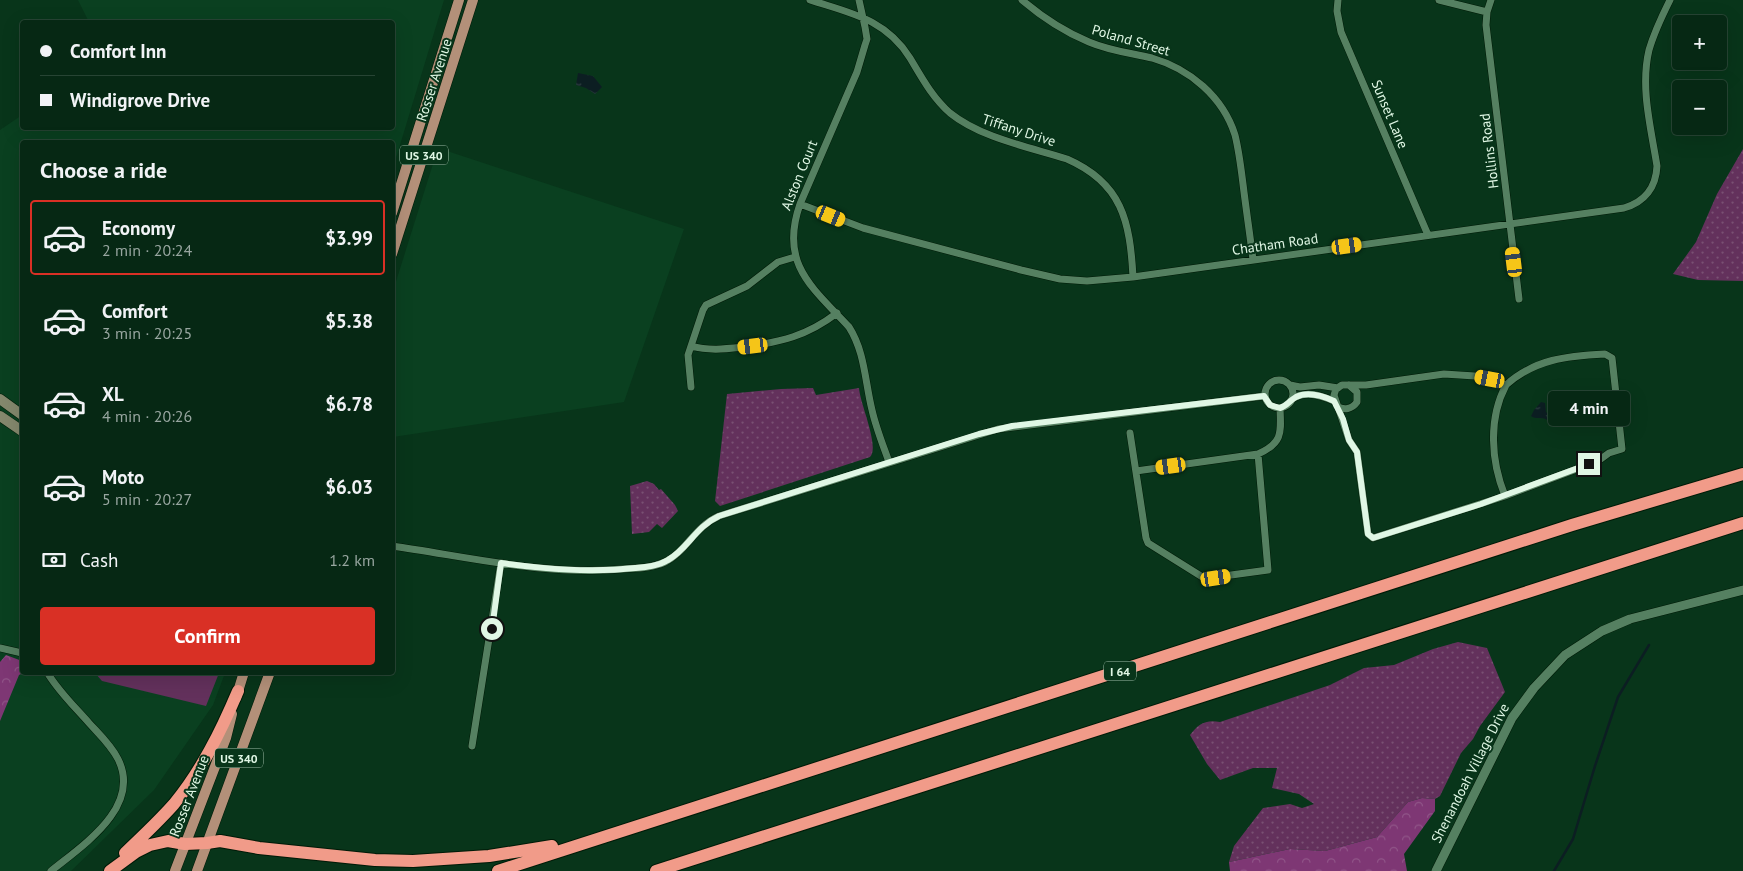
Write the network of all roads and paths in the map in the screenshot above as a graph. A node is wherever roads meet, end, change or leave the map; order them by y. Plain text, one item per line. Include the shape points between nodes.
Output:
1 (459, 0) edge
2 (473, 0) edge
3 (810, 0) edge
4 (859, 0) edge
5 (1022, 0) edge
6 (1338, 0) edge
7 (1439, 0) edge
8 (1491, 0) edge
9 (1670, 0) edge
10 (1487, 12) junction
11 (863, 16) junction
12 (395, 203) edge
13 (800, 204) junction
14 (1510, 224) junction
15 (1428, 235) junction
16 (395, 242) edge
17 (795, 257) junction
18 (1253, 260) junction
19 (1133, 277) junction
20 (1519, 299) dead end
21 (837, 313) junction
22 (691, 346) junction
23 (1290, 385) junction
24 (1349, 385) junction
25 (1366, 385) junction
26 (1506, 385) junction
27 (691, 387) dead end
28 (1338, 388) junction
29 (1358, 395) junction
30 (1264, 396) junction
31 (0, 399) edge
32 (1291, 400) junction
33 (1336, 403) junction
34 (1280, 408) junction
35 (1350, 408) junction
36 (20, 414) edge
37 (0, 416) edge
38 (1343, 419) junction
39 (20, 431) edge
40 (1130, 433) dead end
41 (1258, 454) junction
42 (889, 462) junction
43 (1136, 471) junction
44 (1743, 474) edge
45 (1505, 496) junction
46 (1743, 523) edge
47 (395, 546) edge
48 (501, 563) junction
49 (1743, 590) edge
50 (0, 648) edge
51 (20, 653) edge
52 (49, 675) edge
53 (243, 675) edge
54 (269, 675) edge
55 (238, 691) junction
56 (472, 746) dead end
57 (622, 831) junction
58 (207, 843) junction
59 (185, 844) junction
60 (51, 871) edge
61 (108, 871) edge
62 (175, 871) edge
63 (198, 871) edge
64 (498, 871) edge
65 (656, 871) edge
66 (1436, 871) edge

1 - 12 main road, Rosser Avenue / US 340
2 - 16 main road, Rosser Avenue / US 340
3 - 11 street, Tiffany Drive
4 - 11 street, Alston Court
5 - 18 street, Poland Street via 1072,34 1107,49 1168,63 1208,91 1223,109 1238,148
6 - 15 street, Sunset Lane via 1341,32
7 - 10 street
8 - 10 street, Hollins Road
9 - 14 street, Chatham Road via 1657,27 1646,73 1656,166 1650,191 1638,203 1624,208
10 - 14 street, Hollins Road
11 - 13 street, Alston Court via 867,39 862,56
11 - 19 street, Tiffany Drive via 894,38 939,103 961,120 984,132 1067,158 1101,179 1116,198 1125,218
13 - 17 street, Alston Court via 792,234
13 - 19 street, Chatham Road via 863,228 1050,276 1074,281
14 - 15 street, Chatham Road
14 - 20 street, Hollins Road
15 - 18 street, Chatham Road
17 - 21 street, Alston Court via 807,281
17 - 22 street via 778,262 747,286 706,305
18 - 19 street, Chatham Road
21 - 22 street via 805,333 780,342 714,350
21 - 42 street, Alston Court via 858,344 872,410
22 - 27 street via 688,361
23 - 28 street
23 - 30 street via 1282,380 1273,381 1266,387
23 - 32 street
24 - 25 street
24 - 28 street
24 - 29 street
25 - 26 street via 1444,374 1475,376
25 - 29 street
26 - 45 street via 1496,409 1493,435 1499,480
26 - 45 street via 1526,369 1549,361 1605,354 1612,358 1622,449
28 - 33 street via 1334,396
29 - 35 street via 1357,402
30 - 34 street via 1270,405
30 - 42 street via 1012,426
31 - 36 main road
32 - 33 street via 1307,394
32 - 34 street
33 - 35 street via 1343,409
33 - 38 street
34 - 41 street via 1278,440
35 - 38 street
37 - 39 main road
38 - 45 street via 1349,440 1357,452 1368,534 1373,538
40 - 43 street
41 - 43 street
41 - 43 street via 1268,570 1216,578 1204,578 1148,543
42 - 48 street via 711,520 676,554 658,564 617,570 575,570
44 - 57 highway, I 64 via 1572,525
46 - 65 highway
47 - 48 street
48 - 56 street
49 - 66 street, Shenandoah Village Drive via 1630,619 1602,631 1565,655 1512,718
50 - 51 street
52 - 60 street via 116,754 123,782 113,815
53 - 55 main road, Rosser Avenue / US 340
54 - 58 main road, US 340
55 - 59 main road, Rosser Avenue / US 340 via 226,738
55 - 61 highway via 215,741 189,783 158,822
57 - 58 highway via 530,851 435,861 366,859 220,841
57 - 64 highway, I 64
58 - 59 highway
58 - 63 main road, US 340
59 - 61 highway via 168,841 150,845
59 - 62 main road, Rosser Avenue / US 340

